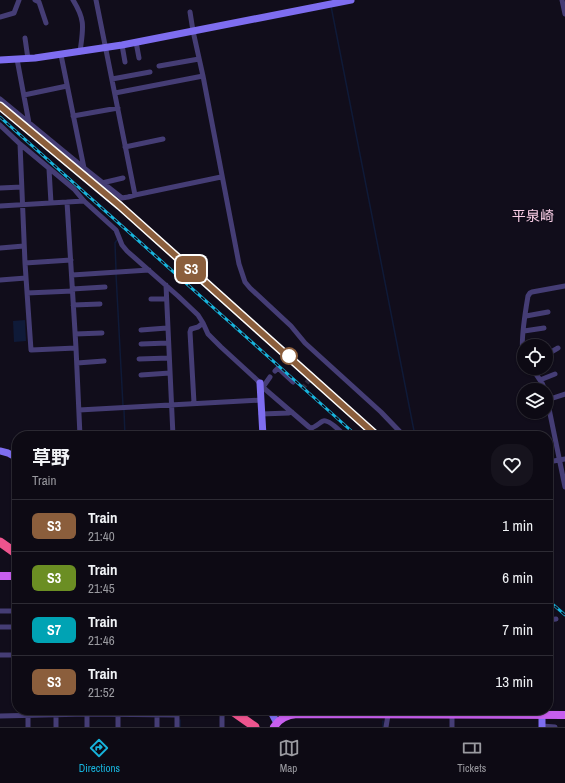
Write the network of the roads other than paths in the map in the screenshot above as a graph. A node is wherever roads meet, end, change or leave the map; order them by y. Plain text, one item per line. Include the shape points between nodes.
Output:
1 (19, 0) edge
2 (35, 0) edge
3 (73, 0) edge
4 (96, 0) edge
5 (351, 0) edge
6 (562, 0) edge
7 (190, 12) dead end
8 (565, 14) edge
9 (0, 17) edge
10 (46, 23) dead end
11 (193, 31) junction
12 (25, 38) dead end
13 (136, 42) junction
14 (122, 45) junction
15 (106, 47) junction
16 (80, 52) junction
17 (62, 55) junction
18 (139, 58) dead end
19 (17, 59) junction
20 (28, 59) junction
21 (199, 59) junction
22 (0, 60) edge
23 (125, 62) dead end
24 (159, 66) dead end
25 (150, 72) dead end
26 (203, 76) junction
27 (112, 79) junction
28 (68, 86) junction
29 (115, 93) junction
30 (24, 95) junction
31 (0, 100) edge
32 (118, 108) junction
33 (73, 116) junction
34 (0, 124) edge
35 (29, 124) junction
36 (6, 130) junction
37 (0, 131) edge
38 (163, 139) dead end
39 (20, 144) junction
40 (125, 147) junction
41 (84, 168) junction
42 (49, 169) junction
43 (221, 177) junction
44 (123, 178) dead end
45 (102, 183) junction
46 (22, 187) junction
47 (0, 188) edge
48 (135, 195) junction
49 (84, 201) junction
50 (67, 202) junction
51 (51, 203) junction
52 (23, 205) junction
53 (0, 206) edge
54 (24, 246) junction
55 (0, 248) edge
56 (71, 260) junction
57 (25, 263) junction
58 (150, 270) junction
59 (72, 275) junction
60 (26, 278) junction
61 (0, 280) edge
62 (166, 285) junction
63 (565, 286) edge
64 (105, 287) dead end
65 (73, 290) junction
66 (27, 293) junction
67 (151, 299) dead end
68 (166, 299) junction
69 (100, 304) dead end
70 (74, 305) junction
71 (548, 312) dead end
72 (526, 316) junction
73 (203, 323) junction
74 (167, 328) junction
75 (544, 328) dead end
76 (141, 330) dead end
77 (524, 331) junction
78 (102, 333) dead end
79 (75, 334) junction
80 (523, 339) edge
81 (168, 343) junction
82 (140, 344) dead end
83 (76, 348) junction
84 (558, 348) dead end
85 (553, 351) edge
86 (169, 358) junction
87 (139, 359) dead end
88 (104, 362) dead end
89 (77, 363) junction
90 (275, 371) dead end
91 (170, 374) junction
92 (555, 374) dead end
93 (141, 375) dead end
94 (537, 375) edge
95 (270, 376) dead end
96 (540, 380) junction
97 (293, 382) dead end
98 (542, 383) edge
99 (261, 385) junction
100 (565, 394) edge
101 (553, 398) edge
102 (261, 400) junction
103 (194, 403) junction
104 (171, 405) junction
105 (79, 410) junction
106 (292, 412) junction
107 (262, 414) junction
108 (552, 419) edge
109 (311, 428) junction
110 (80, 431) edge
111 (173, 431) edge
112 (263, 431) edge
113 (311, 431) edge
114 (339, 431) edge
115 (399, 431) edge
116 (0, 451) edge
117 (12, 455) edge
118 (562, 459) edge
119 (565, 487) edge
120 (0, 542) edge
121 (12, 550) edge
122 (0, 576) edge
123 (12, 576) edge
124 (0, 611) edge
125 (12, 611) edge
126 (553, 619) edge
127 (556, 619) dead end
128 (0, 627) edge
129 (12, 627) edge
130 (0, 655) edge
131 (12, 655) edge
132 (553, 714) edge
133 (28, 715) junction
134 (56, 715) joint
135 (87, 715) edge
136 (118, 715) edge
137 (158, 715) edge
138 (177, 715) edge
139 (222, 715) edge
140 (239, 715) edge
141 (272, 715) edge
142 (291, 715) edge
143 (387, 715) edge
144 (452, 715) edge
145 (543, 715) edge
146 (565, 715) edge
147 (0, 716) edge
148 (276, 725) edge
149 (28, 727) edge
150 (56, 727) edge
151 (87, 727) edge
152 (118, 727) edge
153 (158, 727) edge
154 (177, 727) edge
155 (222, 727) edge
156 (255, 727) edge
157 (386, 727) edge
158 (452, 727) edge
159 (542, 727) edge
160 (555, 727) edge

1 - 9 street via 14,13
2 - 10 street via 39,2
3 - 16 street via 83,21
4 - 15 street
5 - 11 street
6 - 8 street
7 - 11 street
11 - 13 street
11 - 21 street
12 - 20 street
13 - 14 street
13 - 18 street
14 - 15 street
14 - 23 street
15 - 16 street
15 - 27 street
16 - 17 street
17 - 20 street
17 - 28 street
19 - 20 street
19 - 22 street
19 - 30 street
21 - 24 street
21 - 26 street
25 - 27 street
26 - 29 street
26 - 43 street
27 - 29 street
28 - 30 street
28 - 33 street
29 - 32 street
30 - 35 street
31 - 35 street
32 - 33 street
32 - 40 street
33 - 41 street
34 - 36 street
35 - 41 street
36 - 37 street
36 - 39 street
38 - 40 street
39 - 42 street
39 - 46 street
40 - 48 street
41 - 45 street
42 - 49 street via 74,189
42 - 51 street
43 - 48 street
43 - 115 street via 245,282 305,343
44 - 45 street
45 - 48 street via 122,198
46 - 47 street
46 - 52 street
49 - 50 street
49 - 58 street via 116,230 122,245
50 - 51 street
50 - 56 street
51 - 52 street
52 - 53 street
52 - 54 street
54 - 55 street
54 - 57 street
56 - 57 street
56 - 59 street
57 - 60 street
58 - 59 street
58 - 62 street
59 - 65 street
60 - 61 street
60 - 66 street
62 - 68 street
62 - 73 street
63 - 72 street via 530,293
64 - 65 street
65 - 66 street
65 - 70 street
66 - 83 street via 31,350
67 - 68 street
68 - 74 street
69 - 70 street
70 - 79 street
71 - 72 street
72 - 77 street
73 - 99 street via 208,334
73 - 103 street via 190,332
74 - 76 street
74 - 81 street
75 - 77 street
77 - 80 street
78 - 79 street
79 - 83 street
81 - 82 street
81 - 86 street
83 - 89 street
84 - 85 street
86 - 87 street
86 - 91 street
88 - 89 street
89 - 105 street
90 - 97 street via 278,368
91 - 93 street
91 - 104 street
92 - 96 street
94 - 96 street
95 - 99 street
96 - 98 street
99 - 102 street
99 - 106 street
100 - 101 street
102 - 103 street
102 - 107 street
103 - 104 street
104 - 105 street
104 - 111 street
105 - 110 street
106 - 107 street
106 - 109 street
107 - 112 street
108 - 118 street
109 - 113 street
109 - 114 street via 328,421
116 - 117 street
118 - 119 street
120 - 121 highway
122 - 123 main road
124 - 125 street
126 - 127 street
128 - 129 street
130 - 131 street
132 - 146 main road
133 - 134 street
133 - 147 street
133 - 149 street
134 - 150 street
135 - 151 street
136 - 152 street
137 - 153 street
138 - 154 street
139 - 155 street
140 - 156 highway
141 - 148 street
142 - 148 main road via 285,716
143 - 157 street
144 - 158 street
145 - 159 street
159 - 160 street

